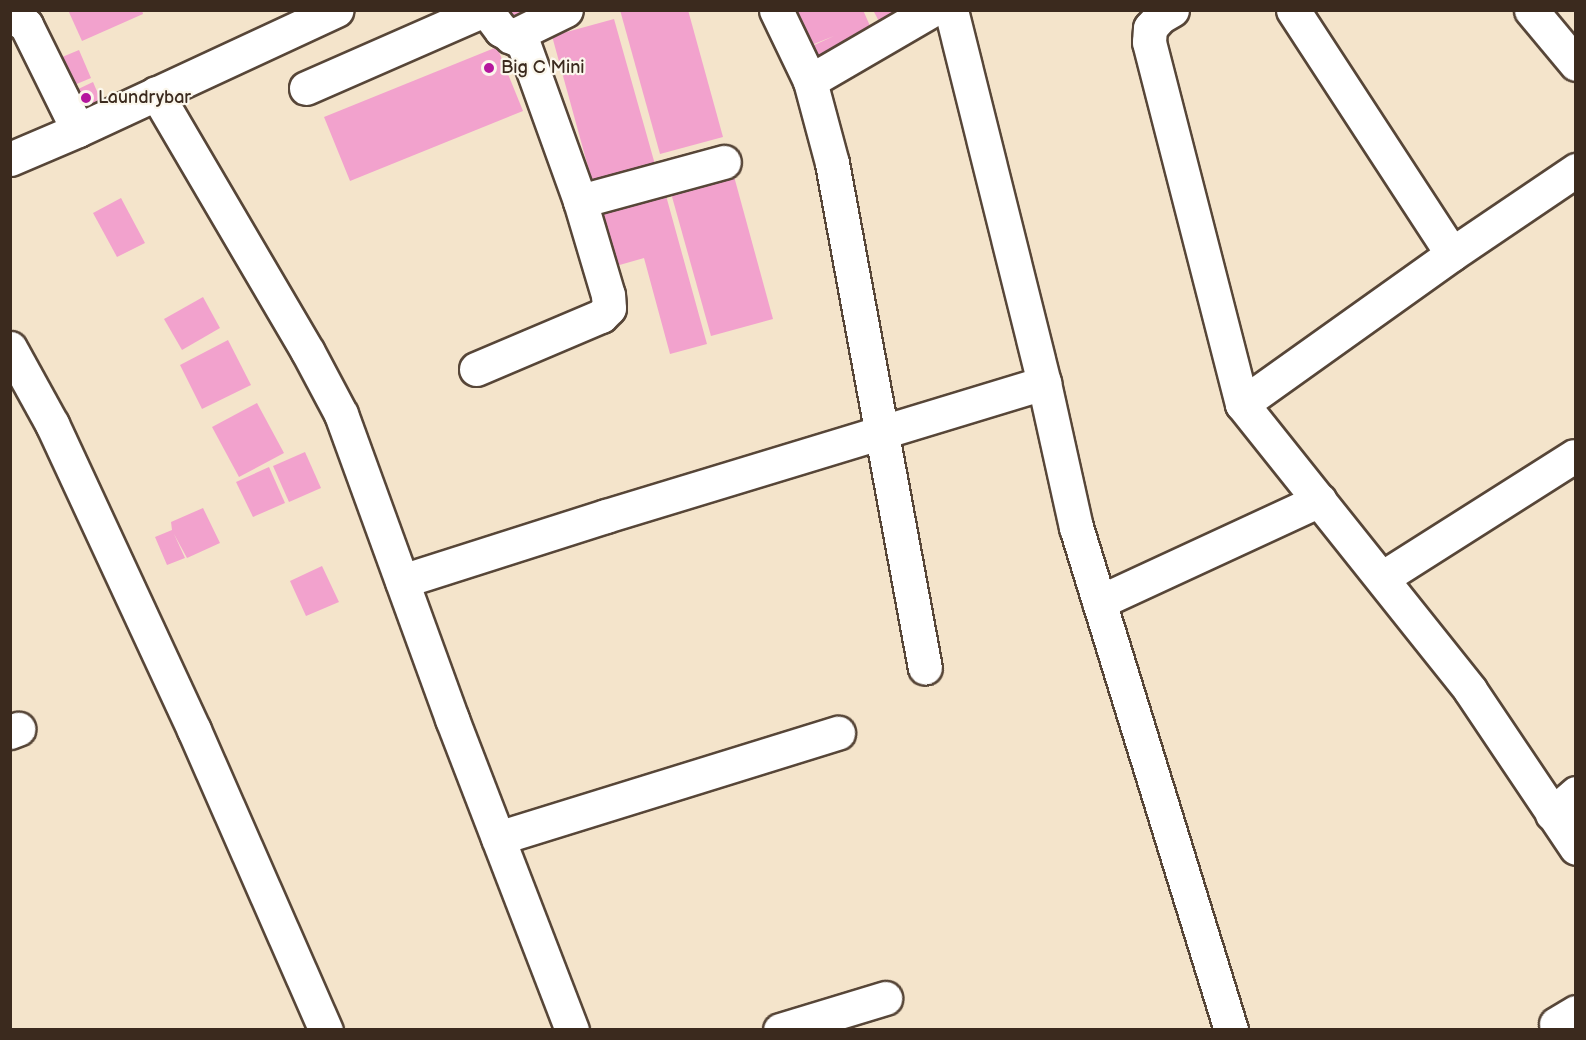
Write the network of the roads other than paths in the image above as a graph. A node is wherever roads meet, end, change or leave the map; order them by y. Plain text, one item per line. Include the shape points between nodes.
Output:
1 (485, 10) edge
2 (566, 10) edge
3 (776, 10) edge
4 (932, 10) edge
5 (951, 10) edge
6 (1172, 10) edge
7 (1293, 10) edge
8 (1532, 10) edge
9 (325, 13) edge
10 (10, 15) edge
11 (512, 37) junction
12 (1575, 64) edge
13 (810, 81) junction
14 (306, 88) dead end
15 (156, 93) junction
16 (78, 130) junction
17 (10, 159) edge
18 (724, 162) dead end
19 (1575, 170) edge
20 (580, 201) junction
21 (1452, 254) junction
22 (10, 348) edge
23 (477, 369) dead end
24 (1044, 383) junction
25 (1242, 404) junction
26 (880, 431) junction
27 (1574, 456) edge
28 (1320, 500) junction
29 (1382, 578) junction
30 (402, 581) junction
31 (1099, 602) junction
32 (925, 668) dead end
33 (838, 733) dead end
34 (1564, 804) edge
35 (498, 838) junction
36 (1575, 848) edge
37 (885, 998) dead end
38 (326, 1029) edge
39 (572, 1029) edge
40 (780, 1029) edge
41 (1231, 1029) edge

1 - 11 street
1 - 14 street
2 - 11 street
3 - 13 street
4 - 13 street
5 - 24 street
6 - 25 street via 1150,28 1149,42
7 - 21 street
8 - 12 street
9 - 15 street
10 - 16 street via 26,25
11 - 20 street via 523,43
13 - 26 street via 832,163
15 - 16 street
15 - 30 street via 341,414
16 - 17 street
18 - 20 street
19 - 21 street
20 - 23 street via 609,308 601,316
21 - 25 street
22 - 38 street via 52,424 194,730
24 - 26 street
24 - 31 street via 1076,526
25 - 28 street
26 - 30 street
26 - 32 street
27 - 29 street
28 - 29 street
28 - 31 street
29 - 34 street
30 - 35 street
31 - 41 street
33 - 35 street
34 - 36 street
35 - 39 street
37 - 40 street

